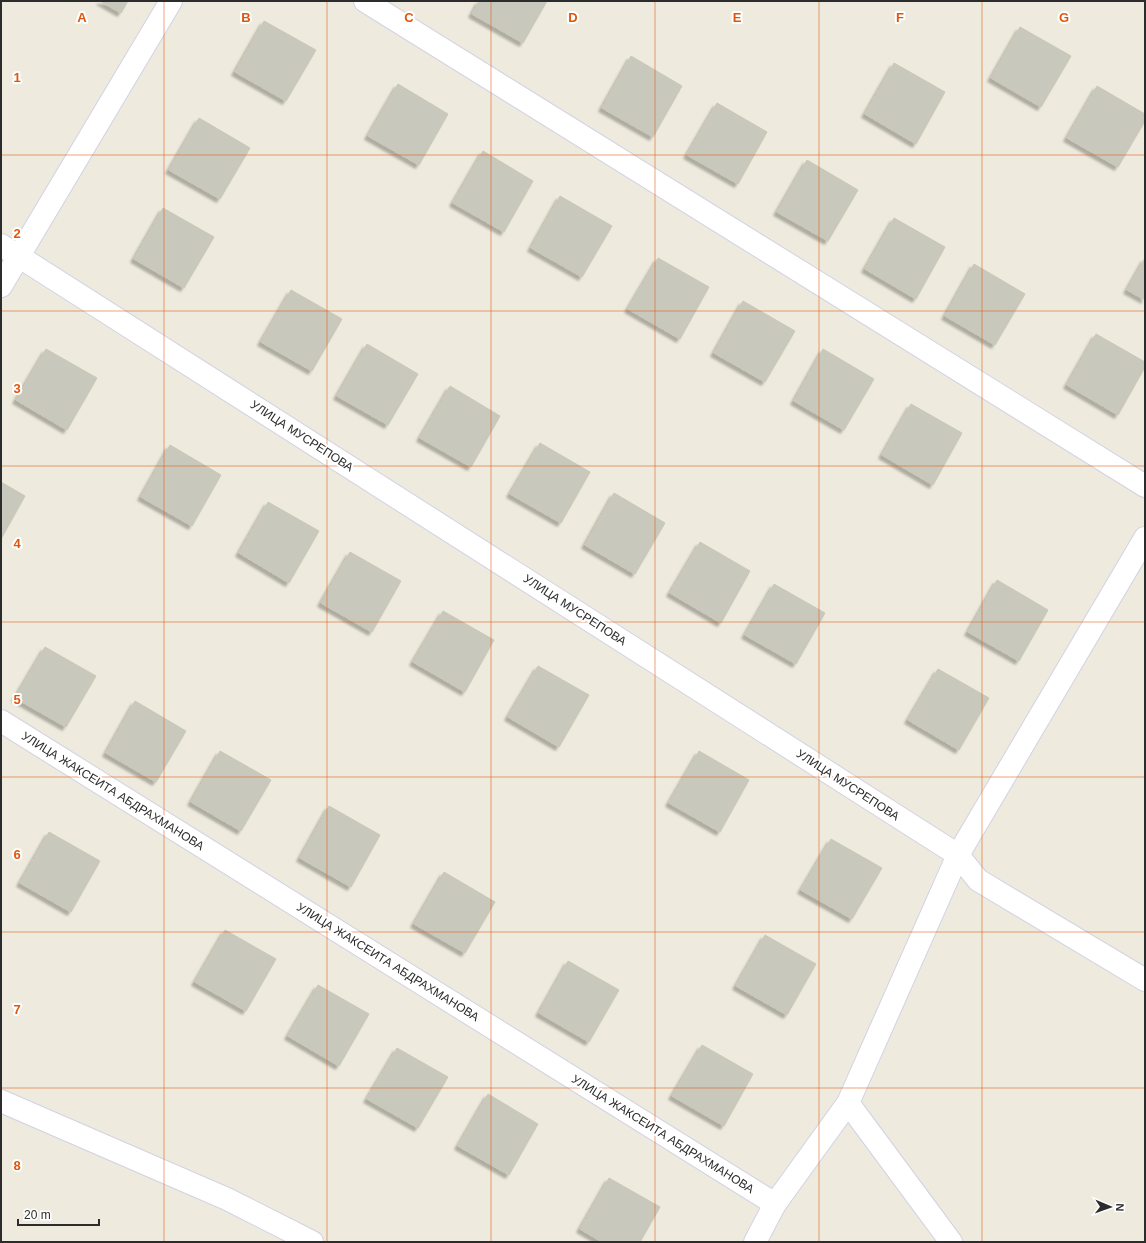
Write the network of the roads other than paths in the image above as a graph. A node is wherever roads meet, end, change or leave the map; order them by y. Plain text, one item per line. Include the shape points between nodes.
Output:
1 (171, 1) edge
2 (365, 1) edge
3 (10, 250) edge
4 (1, 286) edge
5 (1145, 486) edge
6 (1145, 538) edge
7 (1, 721) edge
8 (958, 855) junction
9 (1145, 980) edge
10 (1, 1101) edge
11 (848, 1103) junction
12 (775, 1204) junction
13 (312, 1242) edge
14 (755, 1242) edge
15 (951, 1242) edge

1 - 3 street
2 - 5 street
3 - 4 street
3 - 8 street, УЛИЦА МУСРЕПОВА
6 - 8 street
7 - 12 street, УЛИЦА ЖАКСЕИТА АБДРАХМАНОВА
8 - 9 street, УЛИЦА МУСРЕПОВА via 978,880
8 - 11 street
10 - 13 street via 227,1199
11 - 12 street
11 - 15 street
12 - 14 street

